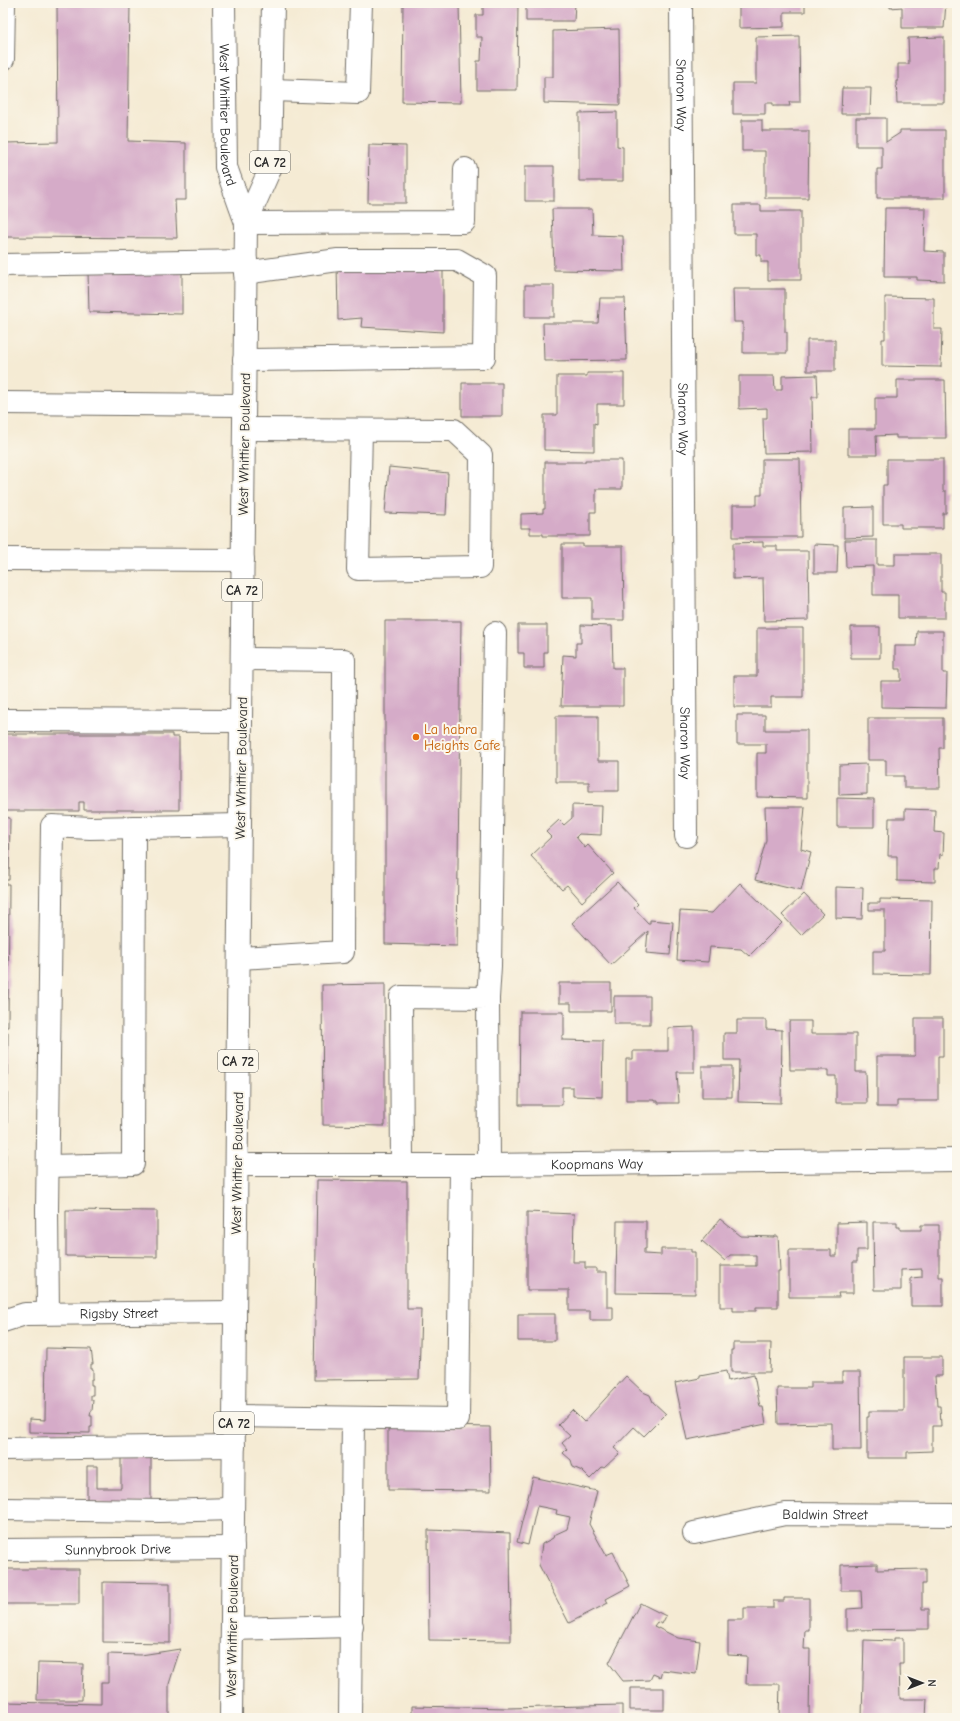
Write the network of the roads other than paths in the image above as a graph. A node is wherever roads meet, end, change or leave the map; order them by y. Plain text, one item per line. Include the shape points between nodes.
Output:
1 (4, 3) edge
2 (224, 3) edge
3 (273, 3) edge
4 (361, 3) edge
5 (681, 3) edge
6 (3, 59) edge
7 (272, 90) junction
8 (465, 168) dead end
9 (246, 223) junction
10 (3, 265) edge
11 (246, 267) junction
12 (244, 360) junction
13 (3, 403) edge
14 (244, 405) junction
15 (244, 429) junction
16 (361, 430) junction
17 (3, 559) edge
18 (243, 560) junction
19 (495, 633) dead end
20 (242, 659) junction
21 (3, 720) edge
22 (241, 721) junction
23 (240, 825) junction
24 (134, 827) junction
25 (686, 836) dead end
26 (239, 958) junction
27 (488, 998) junction
28 (957, 1160) edge
29 (237, 1165) junction
30 (402, 1165) junction
31 (461, 1165) junction
32 (489, 1165) junction
33 (48, 1166) junction
34 (235, 1312) junction
35 (48, 1313) junction
36 (3, 1321) edge
37 (234, 1416) junction
38 (353, 1418) junction
39 (234, 1446) junction
40 (3, 1449) edge
41 (3, 1509) edge
42 (233, 1509) junction
43 (957, 1515) edge
44 (694, 1533) dead end
45 (233, 1541) junction
46 (3, 1550) edge
47 (352, 1626) junction
48 (232, 1629) junction
49 (231, 1718) edge
50 (350, 1718) edge

1 - 6 street
2 - 9 street, West Whittier Boulevard / CA 72 via 226,167
3 - 7 street, West Whittier Boulevard / CA 72
4 - 7 street via 358,93
5 - 25 street, Sharon Way
7 - 9 street, West Whittier Boulevard / CA 72 via 270,168
8 - 9 street via 464,222
9 - 11 street, West Whittier Boulevard / CA 72
10 - 11 street
11 - 12 street, West Whittier Boulevard / CA 72
11 - 12 street via 338,260 457,260 485,276 484,357
12 - 14 street, West Whittier Boulevard / CA 72
13 - 14 street
14 - 15 street, West Whittier Boulevard / CA 72
15 - 16 street
15 - 18 street, West Whittier Boulevard / CA 72
16 - 16 street via 454,430 481,455 480,567 358,569
17 - 18 street
18 - 20 street, West Whittier Boulevard / CA 72
19 - 27 street
20 - 22 street, West Whittier Boulevard / CA 72
20 - 26 street via 344,660 343,952
21 - 22 street
22 - 23 street, West Whittier Boulevard / CA 72
23 - 24 street
23 - 26 street, West Whittier Boulevard / CA 72
24 - 33 street via 132,1164
24 - 33 street via 52,826
26 - 29 street, West Whittier Boulevard / CA 72
27 - 30 street via 401,996
27 - 32 street
28 - 32 street, Koopmans Way
29 - 30 street, Koopmans Way
29 - 34 street, West Whittier Boulevard / CA 72
30 - 31 street, Koopmans Way
31 - 32 street, Koopmans Way
31 - 38 street via 458,1419
33 - 35 street
34 - 35 street, Rigsby Street
34 - 37 street, CA 72
35 - 36 street, Rigsby Street via 25,1314
37 - 38 street
37 - 39 street, CA 72
38 - 47 street
39 - 40 street
39 - 42 street, CA 72
41 - 42 street
42 - 45 street, CA 72
43 - 44 street, Baldwin Street via 785,1514
45 - 46 street, Sunnybrook Drive
45 - 48 street, West Whittier Boulevard / CA 72
47 - 48 street
47 - 50 street
48 - 49 street, West Whittier Boulevard / CA 72

